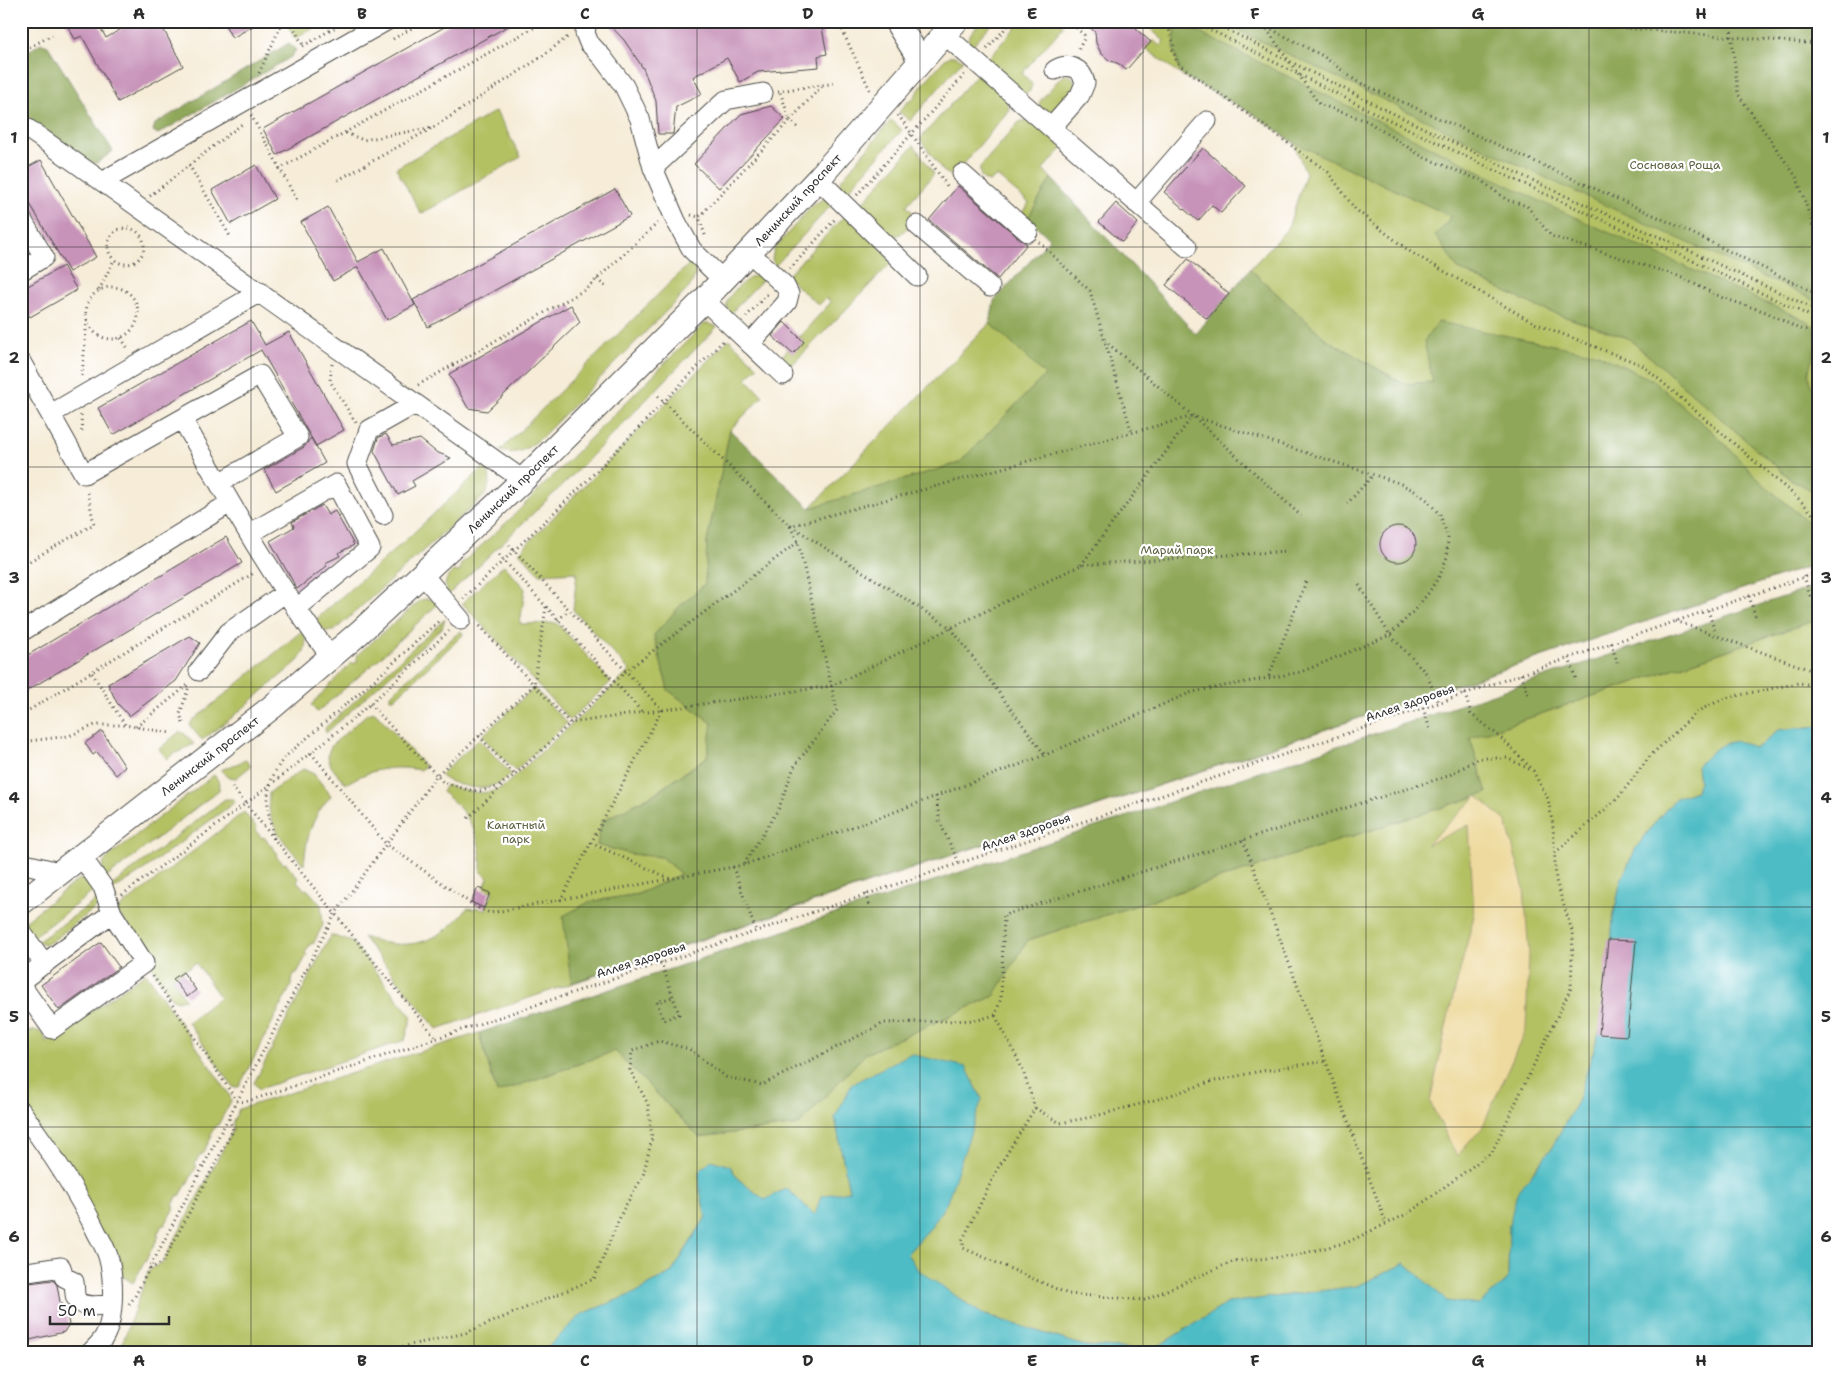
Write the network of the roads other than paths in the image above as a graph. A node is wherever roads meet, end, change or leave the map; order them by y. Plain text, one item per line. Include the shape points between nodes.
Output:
1 (386, 21) edge
2 (587, 21) edge
3 (896, 21) edge
4 (950, 28) edge
5 (921, 61) junction
6 (1062, 68) road end
7 (772, 92) road end
8 (1207, 121) dead end
9 (21, 124) edge
10 (1051, 128) junction
11 (653, 168) junction
12 (962, 174) dead end
13 (818, 179) junction
14 (105, 182) junction
15 (1136, 203) junction
16 (21, 218) edge
17 (917, 225) dead end
18 (1028, 232) road end
19 (1187, 247) dead end
20 (749, 252) junction
21 (21, 271) edge
22 (917, 276) dead end
23 (723, 280) junction
24 (990, 287) dead end
25 (260, 292) junction
26 (704, 300) junction
27 (750, 344) junction
28 (21, 362) edge
29 (783, 375) dead end
30 (415, 395) junction
31 (51, 414) junction
32 (182, 419) junction
33 (523, 480) junction
34 (219, 483) junction
35 (230, 503) junction
36 (383, 515) dead end
37 (249, 534) junction
38 (422, 575) junction
39 (285, 593) junction
40 (296, 609) junction
41 (457, 611) road end
42 (21, 632) edge
43 (331, 657) junction
44 (195, 678) road end
45 (81, 856) junction
46 (21, 863) edge
47 (60, 872) junction
48 (21, 903) edge
49 (111, 909) junction
50 (21, 932) edge
51 (45, 964) junction
52 (21, 981) edge
53 (21, 985) edge
54 (21, 1111) edge
55 (21, 1274) edge
56 (110, 1313) junction
57 (90, 1353) edge

1 - 14 street via 313,63 256,105
2 - 11 street via 589,44 624,86 640,119
3 - 5 main road
4 - 5 main road, Ленинский проспект
4 - 10 street
5 - 13 main road, Ленинский проспект
6 - 10 street via 1073,67 1082,74 1085,83
7 - 11 street via 726,100
8 - 15 street
9 - 14 street
10 - 15 street
11 - 23 street via 692,250
12 - 18 street
13 - 20 main road, Ленинский проспект
13 - 22 street
14 - 25 street
15 - 19 street
16 - 21 street via 44,257
17 - 24 street
20 - 23 main road, Ленинский проспект
20 - 27 street via 785,286 789,294 787,302
23 - 26 main road, Ленинский проспект
25 - 30 street via 334,345
25 - 31 street
26 - 27 street
26 - 33 main road, Ленинский проспект
27 - 29 street
28 - 31 street
30 - 33 street
30 - 36 street via 369,430 356,464
31 - 32 street via 84,474
32 - 34 street
32 - 34 street via 260,375 298,437
33 - 38 main road, Ленинский проспект
34 - 35 street
35 - 37 street
35 - 42 street
37 - 39 street
37 - 40 street via 336,484 370,548
38 - 41 street
38 - 43 main road, Ленинский проспект
39 - 40 street
39 - 44 street via 229,632
40 - 43 street
43 - 45 main road, Ленинский проспект via 265,713
45 - 47 main road, Ленинский проспект
45 - 49 street via 103,887
46 - 47 street
47 - 48 main road, Ленинский проспект
49 - 51 street
49 - 53 street via 144,963 52,1029
50 - 51 street
51 - 52 street
54 - 56 street via 74,1191 107,1255 111,1272
55 - 56 street via 61,1267 64,1277 74,1282 75,1297 79,1303
56 - 57 street via 105,1335

